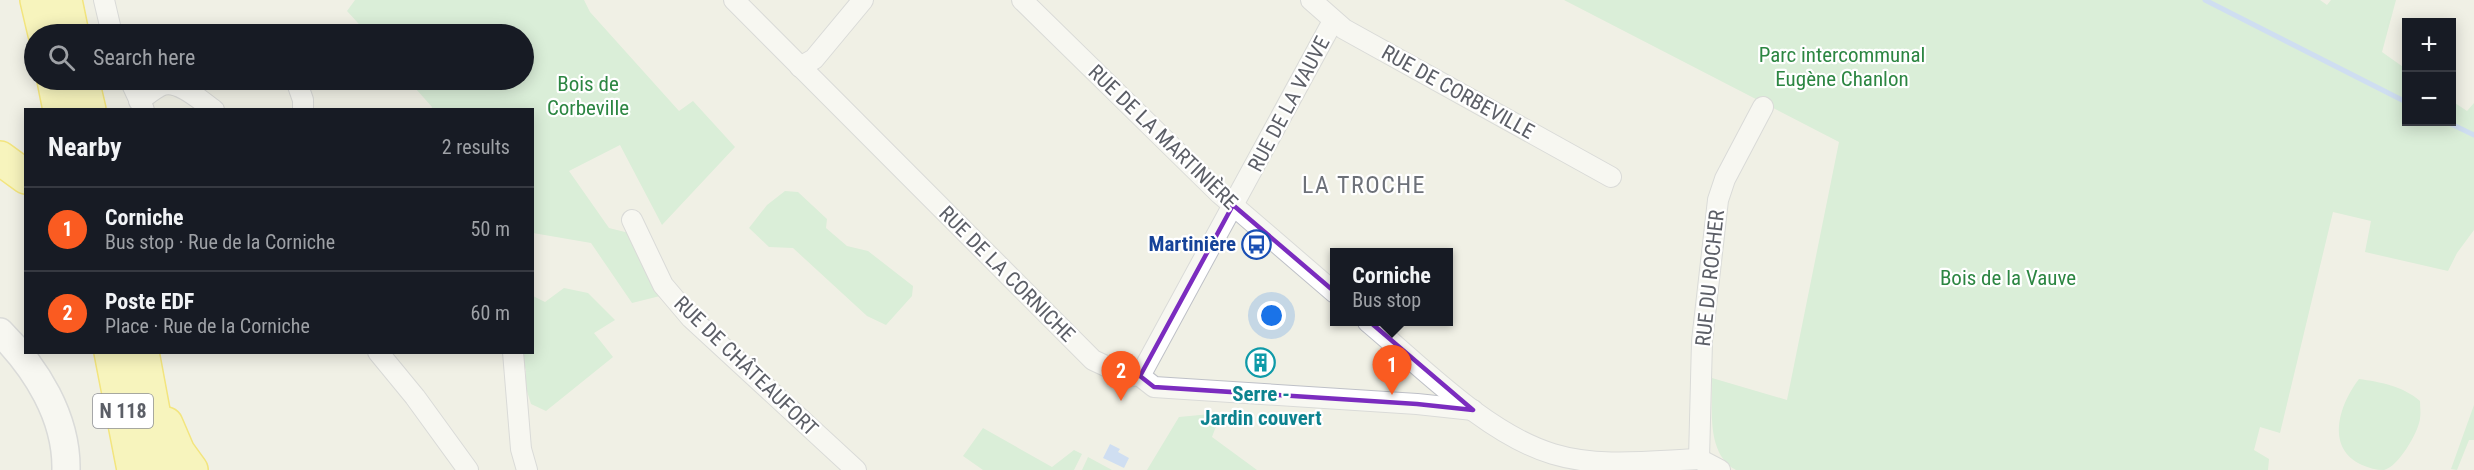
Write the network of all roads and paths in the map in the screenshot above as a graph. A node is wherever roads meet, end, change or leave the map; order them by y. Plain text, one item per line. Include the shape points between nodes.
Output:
1 (37, 0) edge
2 (64, 0) edge
3 (104, 0) edge
4 (734, 0) edge
5 (863, 0) edge
6 (1022, 0) edge
7 (1311, 0) edge
8 (1333, 21) junction
9 (43, 24) edge
10 (70, 24) edge
11 (110, 24) edge
12 (800, 67) junction
13 (56, 90) edge
14 (84, 90) edge
15 (134, 90) edge
16 (157, 90) edge
17 (185, 90) edge
18 (300, 90) edge
19 (141, 105) edge
20 (1763, 107) dead end
21 (60, 108) edge
22 (89, 108) edge
23 (211, 108) edge
24 (303, 108) edge
25 (0, 158) edge
26 (24, 176) edge
27 (1611, 177) dead end
28 (1233, 205) junction
29 (632, 220) dead end
30 (1330, 289) edge
31 (1374, 326) edge
32 (0, 332) edge
33 (0, 350) edge
34 (111, 354) edge
35 (380, 354) edge
36 (513, 354) edge
37 (145, 363) edge
38 (1140, 376) junction
39 (1473, 410) junction
40 (1699, 459) junction
41 (63, 470) edge
42 (134, 470) edge
43 (164, 470) edge
44 (191, 470) edge
45 (468, 470) edge
46 (527, 470) edge
47 (856, 470) edge
48 (1720, 470) edge

1 - 9 highway
2 - 10 highway
3 - 11 street
4 - 12 street, RUE DE LA CORNICHE
5 - 12 street via 814,59
6 - 28 street, RUE DE LA MARTINIÈRE
7 - 8 street, RUE DE CORBEVILLE
8 - 27 street, RUE DE CORBEVILLE
8 - 28 street, RUE DE LA VAUVE
12 - 38 street, RUE DE LA CORNICHE via 1093,360 1125,375
13 - 21 highway
14 - 22 highway
15 - 19 street
16 - 19 street
17 - 23 street
18 - 24 street
20 - 40 street, RUE DU ROCHER via 1718,200 1702,341
25 - 26 highway
28 - 30 street, RUE DE LA MARTINIÈRE
28 - 38 street, RUE DE LA VAUVE
29 - 47 street, RUE DE CHÂTEAUFORT via 663,285 691,318
31 - 39 street
32 - 41 main road via 23,357 51,405 66,452
33 - 41 main road via 26,386
34 - 42 highway, N 118
35 - 45 street
36 - 46 street via 521,449
37 - 43 highway, N 118
37 - 44 highway via 178,452
38 - 39 street, RUE DE LA CORNICHE via 1154,387
39 - 40 street, RUE DE LA CORNICHE via 1513,437 1553,454 1602,462
40 - 48 street

